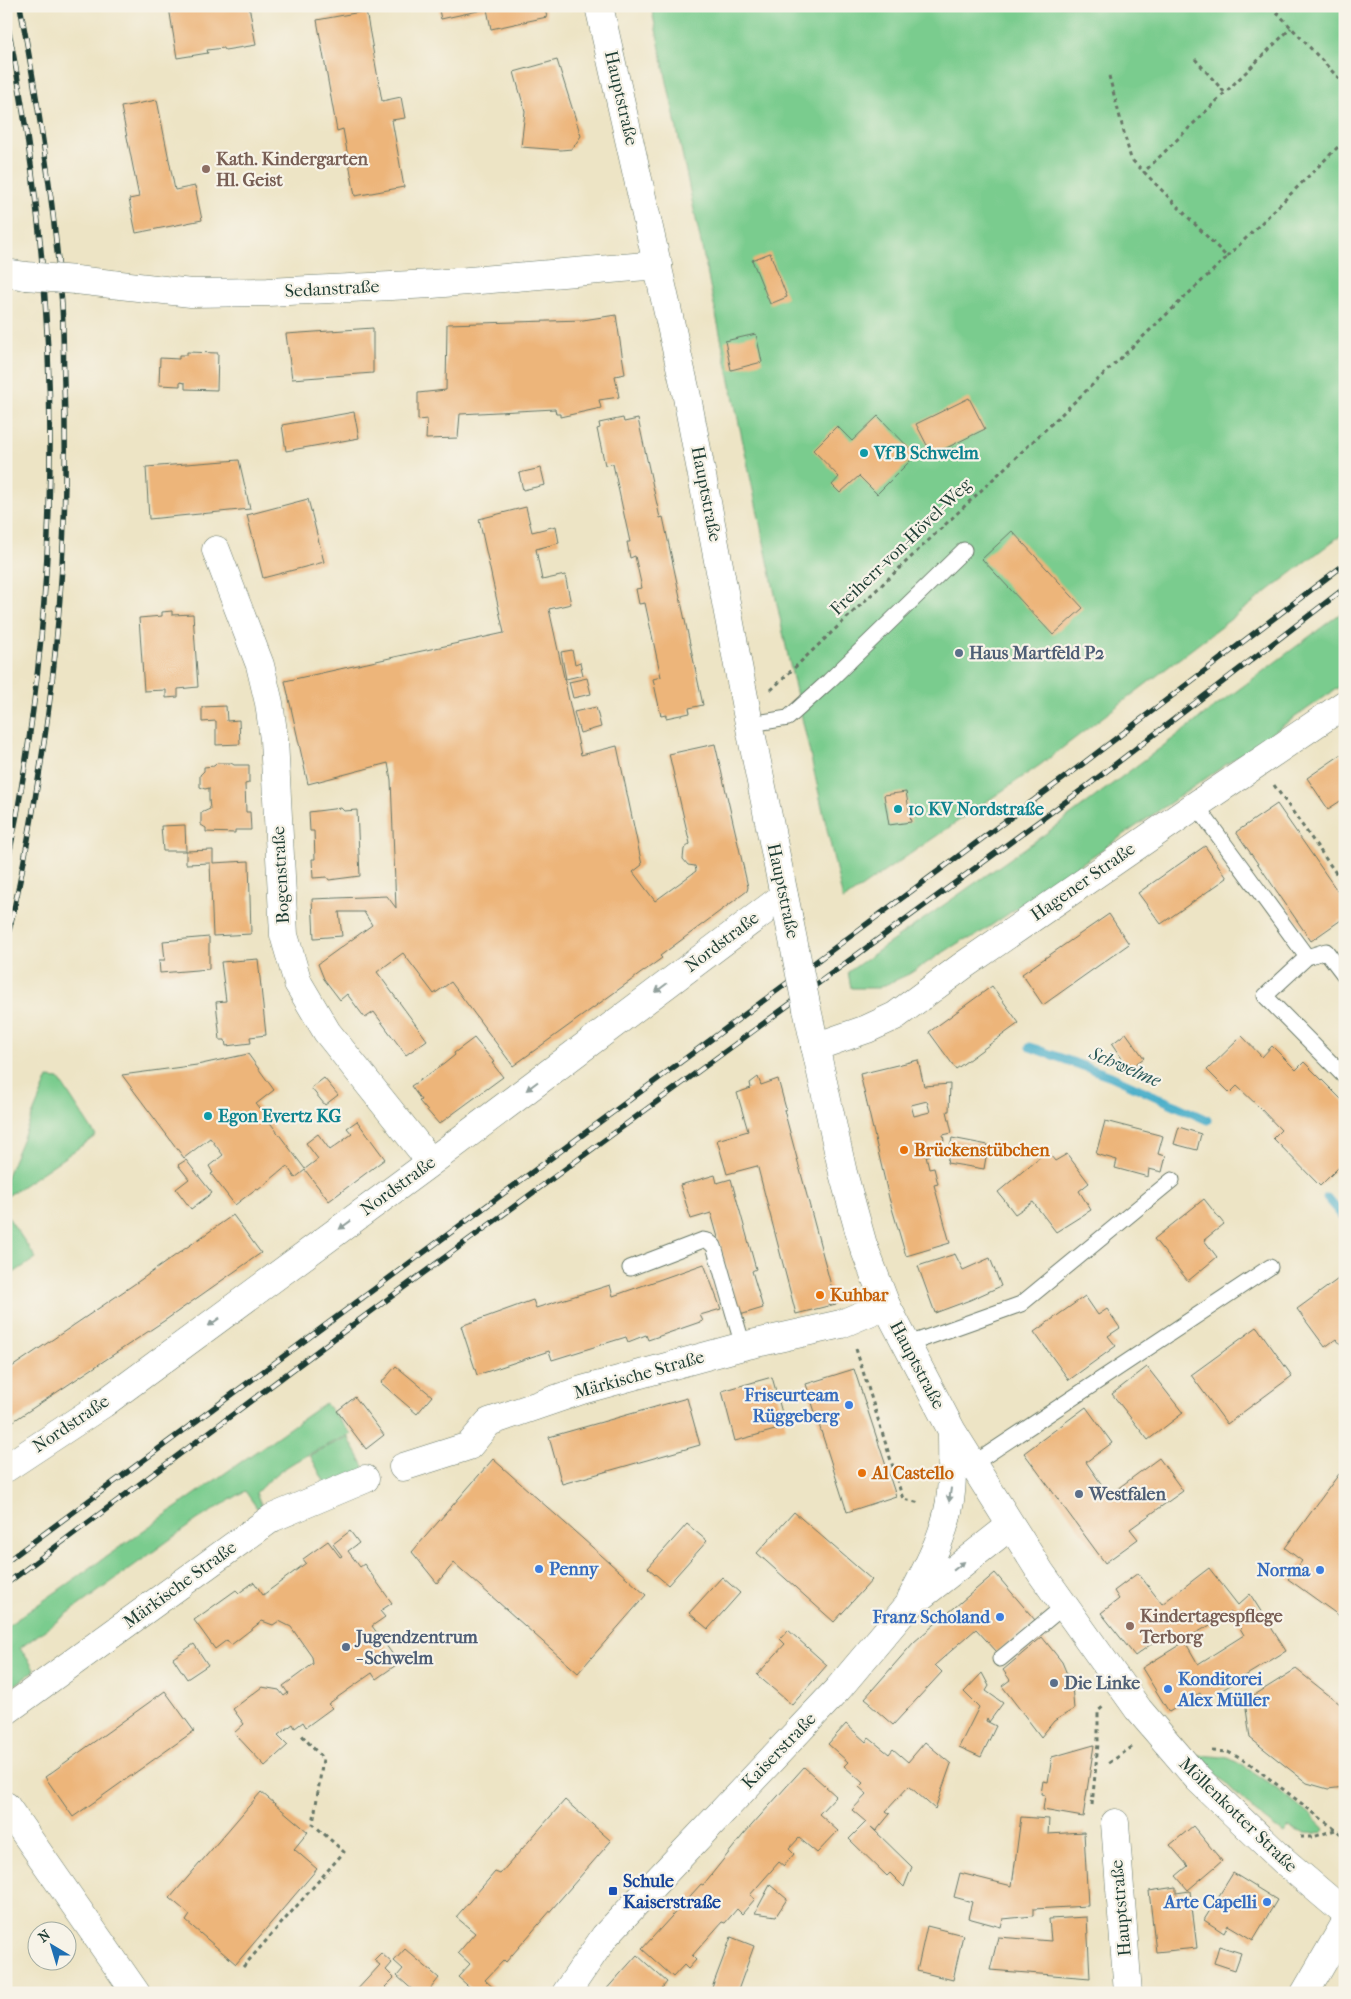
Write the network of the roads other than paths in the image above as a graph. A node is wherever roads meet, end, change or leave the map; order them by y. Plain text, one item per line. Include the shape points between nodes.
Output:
1 (600, 6) edge
2 (658, 265) junction
3 (16, 274) edge
4 (216, 550) dead end
5 (964, 550) dead end
6 (1345, 704) edge
7 (749, 718) junction
8 (1196, 804) junction
9 (786, 905) junction
10 (1307, 957) junction
11 (1345, 976) edge
12 (815, 1047) junction
13 (1345, 1077) edge
14 (432, 1162) junction
15 (1172, 1180) dead end
16 (1270, 1267) dead end
17 (630, 1268) dead end
18 (886, 1305) junction
19 (906, 1345) junction
20 (743, 1346) junction
21 (952, 1431) junction
22 (973, 1464) junction
23 (403, 1467) dead end
24 (6, 1468) edge
25 (365, 1479) dead end
26 (1010, 1526) junction
27 (1064, 1606) junction
28 (907, 1607) junction
29 (1000, 1659) dead end
30 (1132, 1700) joint
31 (6, 1711) edge
32 (6, 1806) edge
33 (1115, 1823) road end
34 (1345, 1913) edge
35 (1345, 1924) edge
36 (136, 1993) edge
37 (566, 1993) edge
38 (1128, 1993) edge
39 (1305, 1993) edge

1 - 2 street, Hauptstraße
2 - 3 street, Sedanstraße, bridge via 432,284 268,292 191,293
2 - 7 street, Hauptstraße via 700,461
4 - 14 street, Bogenstraße via 260,665 269,703 274,739 284,935 298,983 327,1032
5 - 7 lane via 788,718
6 - 8 street, Hagener Straße
7 - 9 street, Hauptstraße
8 - 10 lane
8 - 12 street, Hagener Straße via 894,1016
9 - 12 street, Hauptstraße, bridge
9 -> 14 street, Nordstraße
10 - 11 lane via 1326,951
10 - 13 lane via 1265,996
12 - 18 street, Hauptstraße via 843,1173 863,1245
14 -> 24 street, Nordstraße via 103,1404
15 - 19 lane via 1021,1304
16 - 22 lane
17 - 20 lane via 703,1240 708,1241 714,1246
18 - 19 street, Hauptstraße
18 - 20 street, Märkische Straße via 848,1322
19 - 21 street, Hauptstraße
20 - 23 street, Märkische Straße via 582,1390 489,1422 469,1446
21 - 22 street, Hauptstraße
21 -> 28 street via 951,1493 944,1524 929,1566
22 - 26 street, Hauptstraße
25 - 31 street, Märkische Straße via 272,1518
26 - 27 street, Hauptstraße
28 -> 26 street, Kaiserstraße
27 - 29 lane
27 - 30 street, Hauptstraße
28 - 37 street, Kaiserstraße via 838,1689 606,1936
30 - 34 street, Möllenkotter Straße via 1198,1779 1274,1852
32 - 36 street
33 - 38 street, Hauptstraße
35 - 39 street

